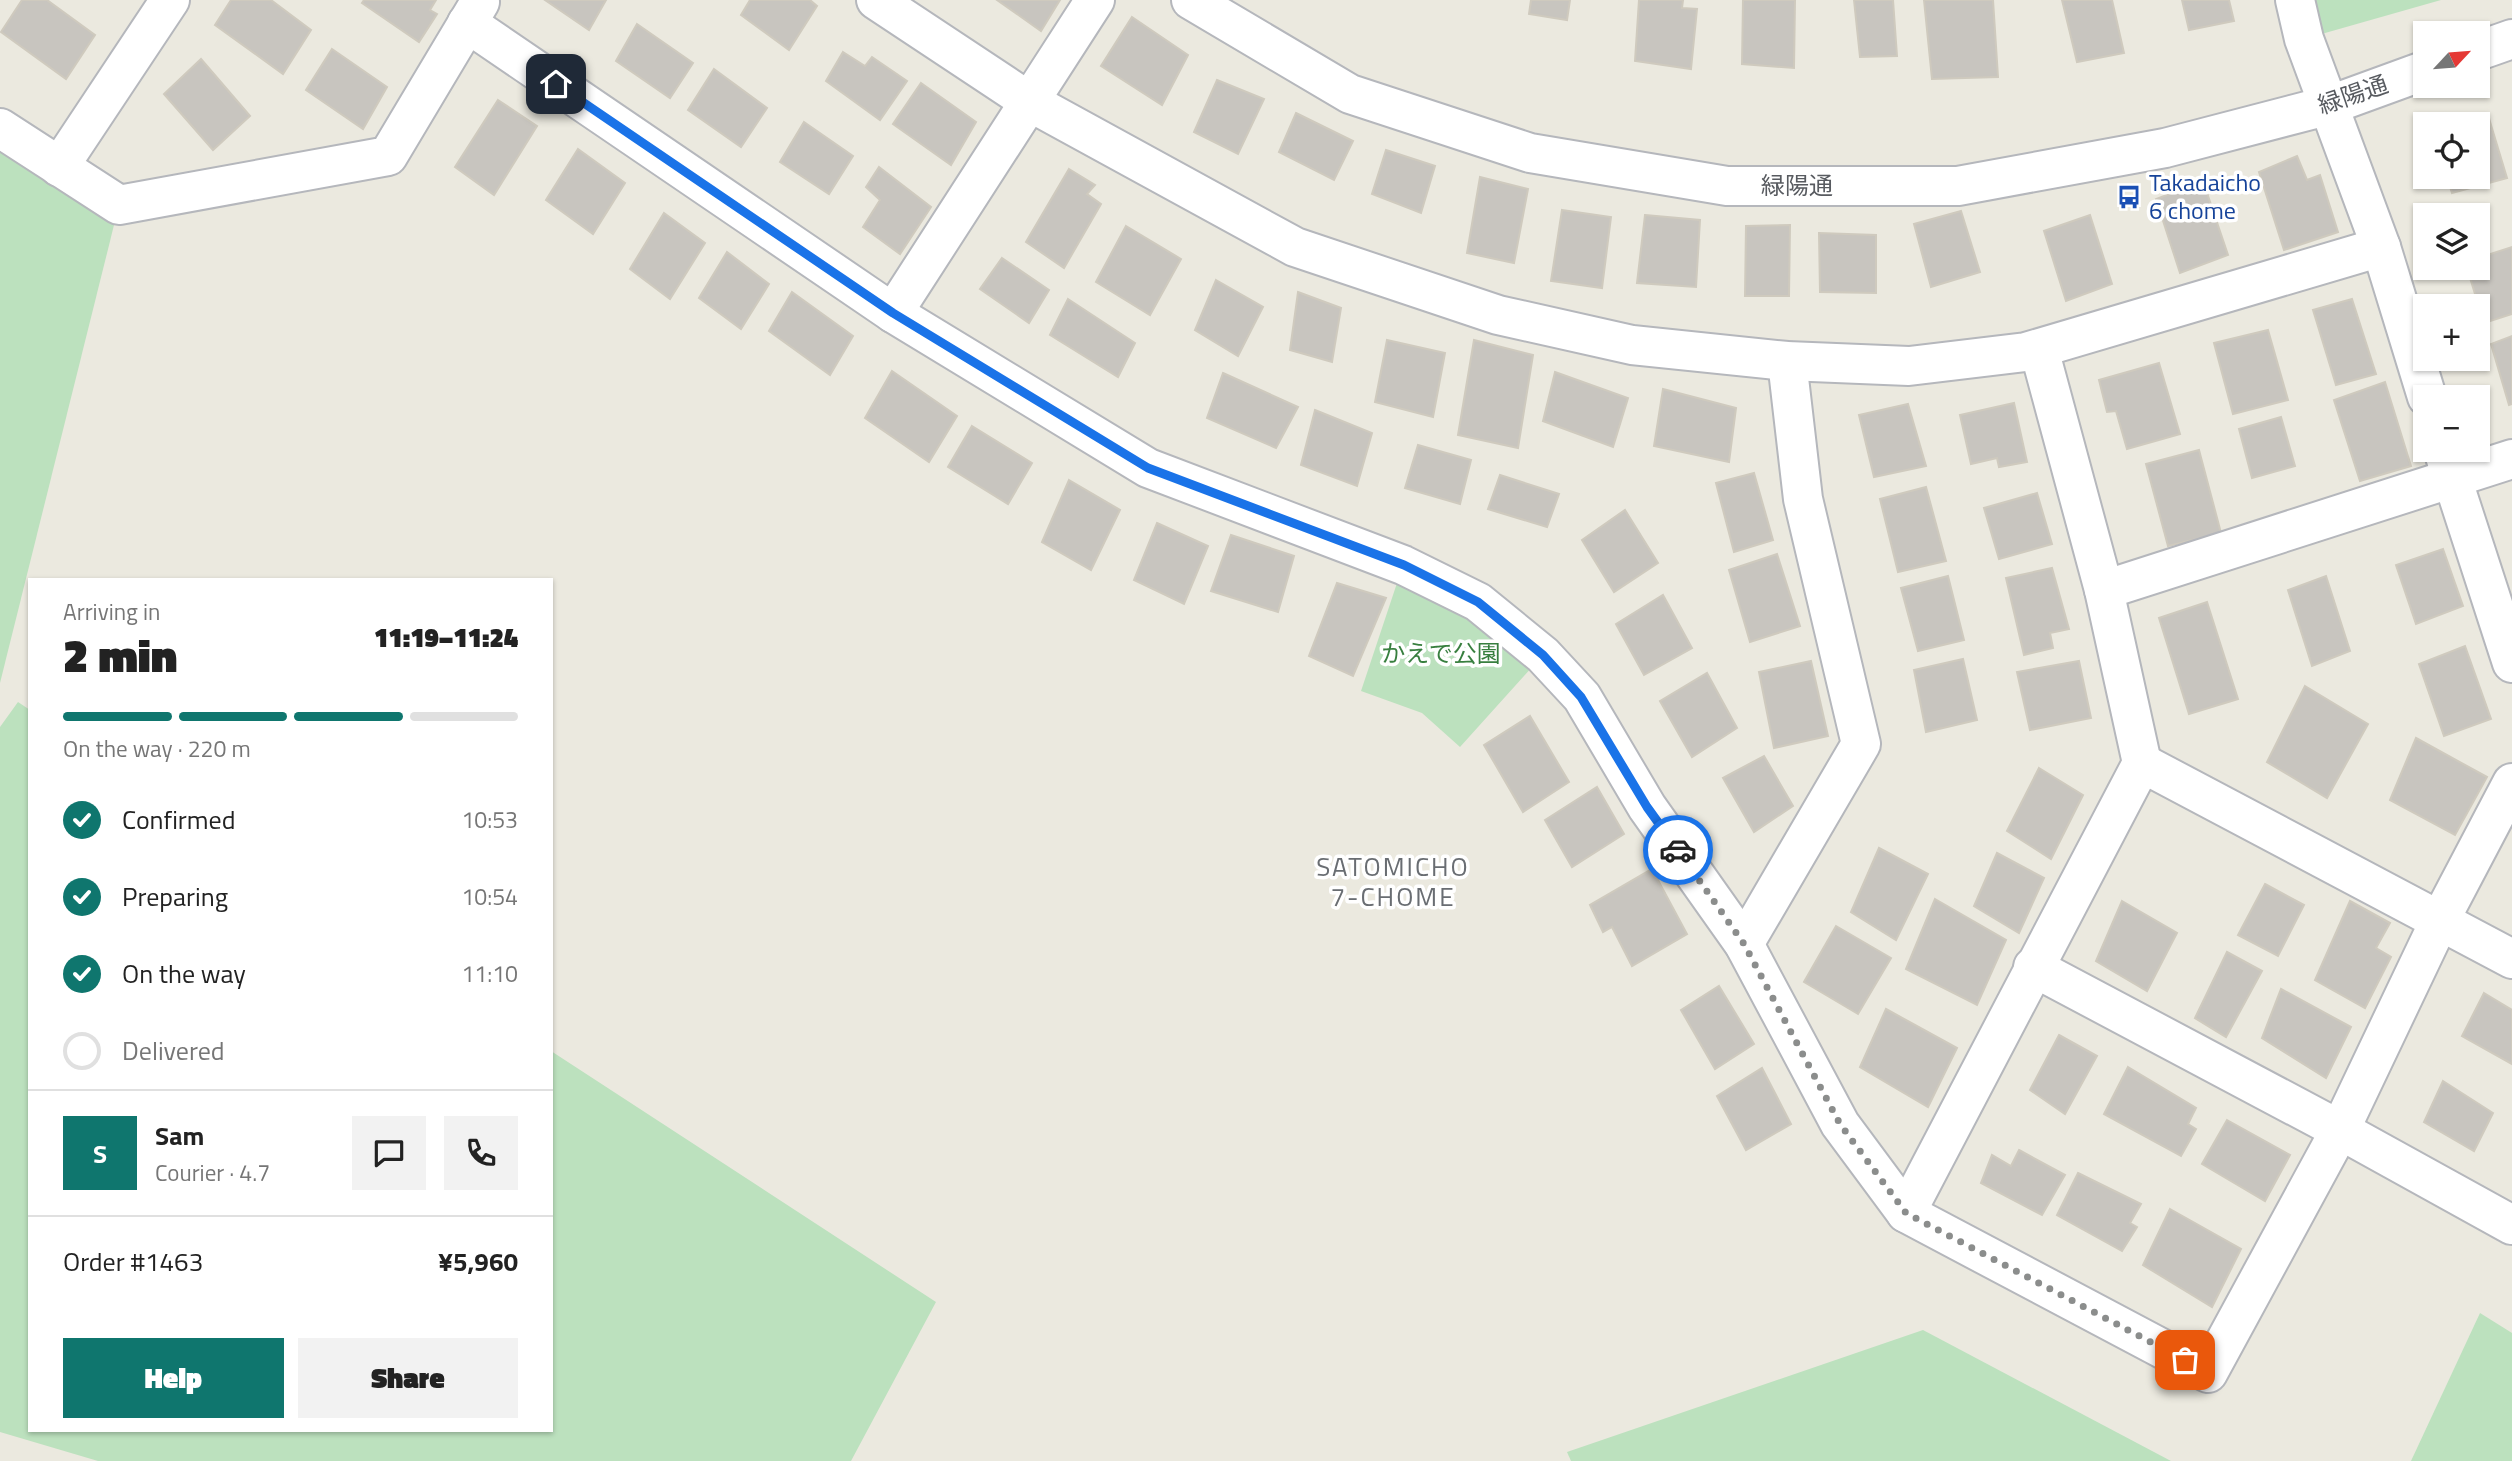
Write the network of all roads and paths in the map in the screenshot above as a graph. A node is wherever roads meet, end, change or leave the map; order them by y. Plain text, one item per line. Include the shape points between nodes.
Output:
1 (170, 0) edge
2 (876, 0) edge
3 (1095, 0) edge
4 (1191, 0) edge
5 (2295, 0) edge
6 (474, 11) edge
7 (2512, 39) edge
8 (2490, 47) edge
9 (2413, 75) edge
10 (1030, 103) junction
11 (2330, 105) junction
12 (0, 128) edge
13 (59, 167) junction
14 (2381, 247) junction
15 (893, 313) junction
16 (2039, 349) junction
17 (1787, 361) junction
18 (2423, 385) edge
19 (2512, 459) edge
20 (2447, 464) edge
21 (2104, 590) junction
22 (2512, 663) edge
23 (2142, 763) junction
24 (2512, 783) edge
25 (2440, 920) junction
26 (1744, 944) junction
27 (2512, 959) edge
28 (2033, 967) junction
29 (2340, 1130) junction
30 (1906, 1213) junction
31 (2512, 1225) edge

1 - 13 street
2 - 10 street
3 - 10 street
4 - 11 street, 緑陽通 via 1350,94 1530,153 1727,186 1958,186 2165,148
5 - 11 street
6 - 13 street via 388,156 119,205
6 - 15 street
7 - 8 street
9 - 11 street, 緑陽通
10 - 15 street
10 - 17 street via 1295,247 1498,315 1632,345
11 - 14 street
12 - 13 street
14 - 16 street
14 - 18 street
15 - 26 street via 1148,468 1404,565 1478,602 1543,655 1581,697 1647,807
16 - 17 street via 1909,366
16 - 21 street
17 - 26 street via 1803,499 1861,744
19 - 20 street
20 - 21 street
20 - 22 street
21 - 23 street
23 - 25 street
23 - 28 street
24 - 25 street
25 - 27 street
25 - 29 street
26 - 30 street via 1840,1124
28 - 29 street
28 - 30 street
29 - 30 street via 2208,1373
29 - 31 street

